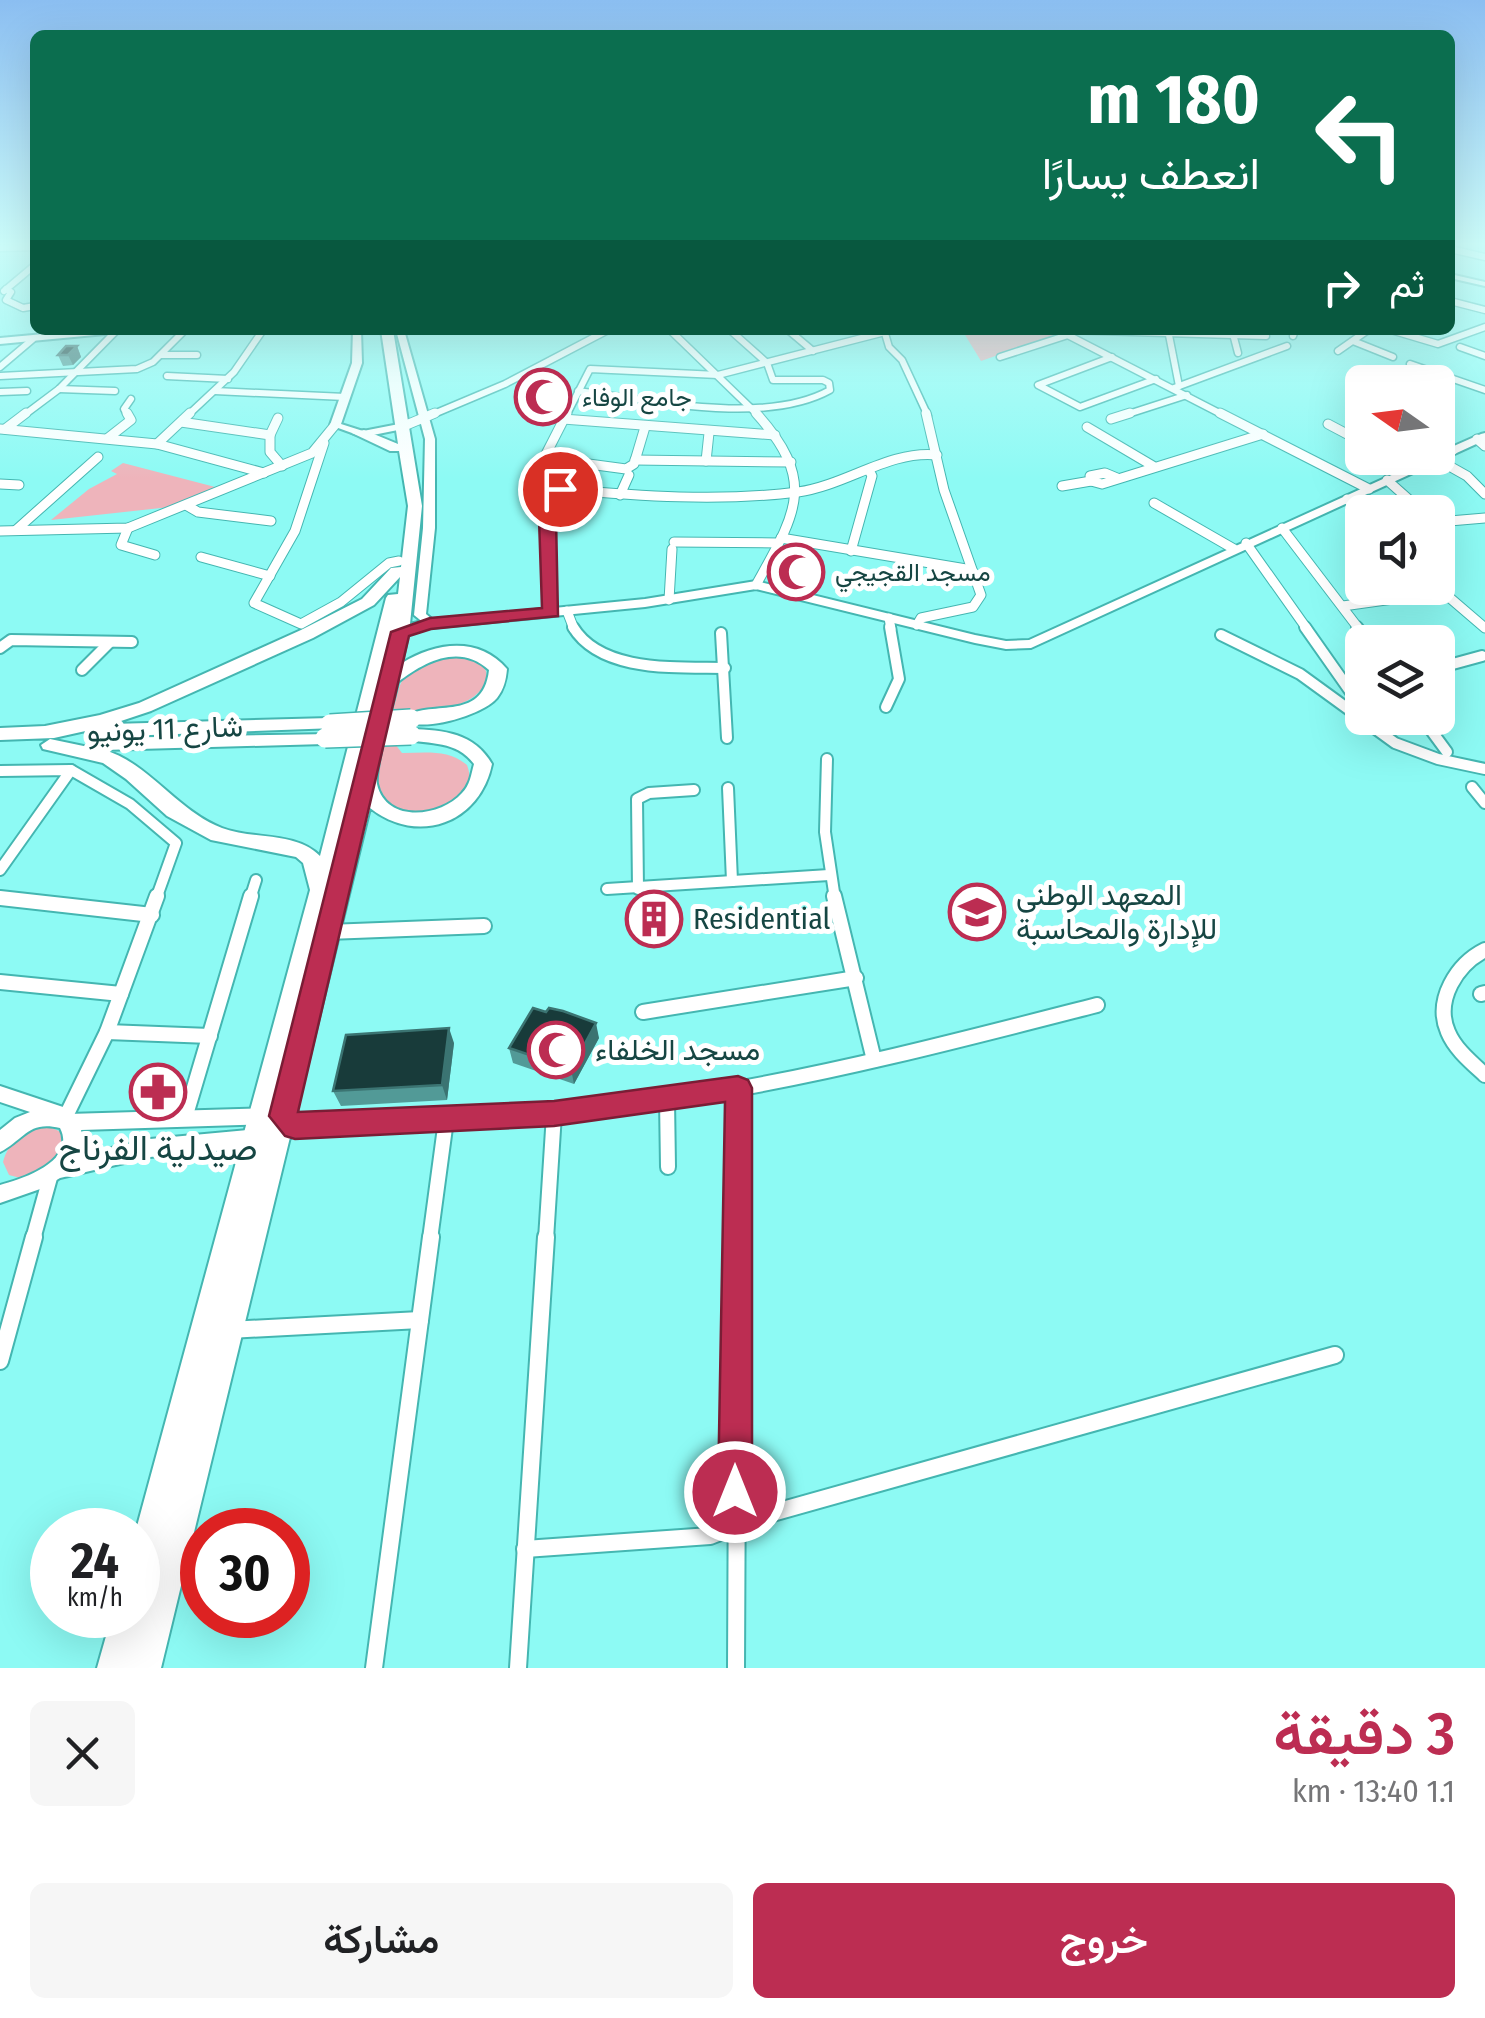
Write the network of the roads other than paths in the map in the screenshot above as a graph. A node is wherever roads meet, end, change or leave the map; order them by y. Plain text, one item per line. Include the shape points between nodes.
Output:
1 (1485, 327) edge
2 (111, 335) edge
3 (180, 335) edge
4 (259, 335) edge
5 (357, 335) edge
6 (377, 335) edge
7 (387, 335) edge
8 (402, 335) edge
9 (598, 335) edge
10 (675, 335) edge
11 (736, 335) edge
12 (794, 335) edge
13 (870, 335) edge
14 (886, 335) edge
15 (1055, 335) edge
16 (1068, 335) edge
17 (1169, 335) edge
18 (1234, 335) edge
19 (1258, 335) edge
20 (1361, 335) edge
21 (1406, 335) edge
22 (39, 336) edge
23 (1266, 336) dead end
24 (0, 341) edge
25 (1353, 341) junction
26 (1287, 346) dead end
27 (1460, 346) dead end
28 (813, 351) junction
29 (1238, 352) dead end
30 (1338, 352) dead end
31 (161, 355) junction
32 (197, 356) dead end
33 (1485, 356) edge
34 (1000, 357) dead end
35 (1112, 357) junction
36 (1393, 357) dead end
37 (767, 363) junction
38 (1410, 364) dead end
39 (0, 367) edge
40 (73, 374) junction
41 (718, 375) junction
42 (0, 376) edge
43 (167, 376) dead end
44 (228, 378) junction
45 (1156, 380) junction
46 (1176, 387) junction
47 (60, 389) junction
48 (214, 390) junction
49 (1485, 390) edge
50 (27, 391) dead end
51 (115, 391) dead end
52 (578, 391) junction
53 (0, 392) edge
54 (1187, 395) junction
55 (344, 397) junction
56 (131, 399) dead end
57 (752, 408) junction
58 (426, 416) junction
59 (278, 418) dead end
60 (564, 418) junction
61 (1111, 419) dead end
62 (182, 422) junction
63 (1328, 424) dead end
64 (335, 425) junction
65 (645, 427) junction
66 (1088, 427) dead end
67 (396, 428) junction
68 (2, 429) edge
69 (356, 433) junction
70 (709, 433) junction
71 (1345, 433) edge
72 (1263, 434) junction
73 (270, 435) junction
74 (775, 436) junction
75 (108, 438) junction
76 (1482, 440) edge
77 (324, 443) junction
78 (157, 444) junction
79 (1455, 449) edge
80 (937, 455) junction
81 (98, 456) dead end
82 (635, 460) junction
83 (706, 461) junction
84 (791, 462) junction
85 (574, 463) junction
86 (282, 466) junction
87 (1153, 466) junction
88 (1455, 469) edge
89 (869, 470) junction
90 (264, 473) junction
91 (629, 475) dead end
92 (1398, 475) edge
93 (1387, 480) junction
94 (0, 484) edge
95 (20, 485) dead end
96 (1062, 486) dead end
97 (560, 489) junction
98 (1369, 489) junction
99 (796, 492) junction
100 (1485, 494) edge
101 (620, 495) junction
102 (1356, 495) edge
103 (1404, 495) edge
104 (1345, 500) edge
105 (1154, 503) dead end
106 (186, 505) junction
107 (1485, 518) edge
108 (270, 520) dead end
109 (1455, 521) edge
110 (128, 528) junction
111 (1282, 528) junction
112 (16, 530) junction
113 (1, 532) edge
114 (780, 541) junction
115 (1240, 546) junction
116 (851, 551) junction
117 (156, 555) dead end
118 (201, 556) dead end
119 (398, 566) junction
120 (972, 570) junction
121 (270, 576) junction
122 (756, 586) junction
123 (668, 600) junction
124 (1342, 606) junction
125 (567, 611) junction
126 (552, 612) junction
127 (889, 618) junction
128 (430, 624) junction
129 (917, 625) junction
130 (1356, 625) edge
131 (1485, 628) edge
132 (401, 632) junction
133 (721, 632) dead end
134 (1221, 636) dead end
135 (110, 642) junction
136 (132, 642) dead end
137 (0, 648) edge
138 (1482, 656) dead end
139 (1455, 663) edge
140 (725, 668) junction
141 (82, 670) dead end
142 (391, 679) junction
143 (1345, 685) edge
144 (886, 707) dead end
145 (411, 727) junction
146 (0, 734) edge
147 (1434, 735) edge
148 (727, 738) dead end
149 (36, 739) junction
150 (0, 748) edge
151 (1447, 752) dead end
152 (826, 760) dead end
153 (1485, 769) edge
154 (70, 770) junction
155 (0, 771) edge
156 (367, 782) junction
157 (1472, 787) dead end
158 (728, 788) dead end
159 (694, 790) dead end
160 (1485, 803) edge
161 (0, 870) edge
162 (829, 874) junction
163 (256, 880) dead end
164 (732, 881) junction
165 (607, 889) dead end
166 (638, 889) junction
167 (320, 895) junction
168 (0, 898) edge
169 (152, 915) junction
170 (484, 926) dead end
171 (328, 932) junction
172 (1485, 950) edge
173 (856, 978) junction
174 (0, 982) edge
175 (121, 994) junction
176 (1097, 1005) dead end
177 (642, 1012) dead end
178 (107, 1032) junction
179 (210, 1036) junction
180 (874, 1060) junction
181 (1485, 1075) edge
182 (738, 1088) junction
183 (0, 1094) edge
184 (667, 1100) junction
185 (554, 1114) junction
186 (185, 1118) junction
187 (63, 1120) junction
188 (446, 1120) junction
189 (275, 1127) junction
190 (0, 1144) edge
191 (668, 1167) dead end
192 (53, 1172) junction
193 (0, 1181) edge
194 (24, 1186) junction
195 (0, 1194) edge
196 (420, 1320) junction
197 (4, 1329) edge
198 (229, 1330) junction
199 (1335, 1356) dead end
200 (0, 1360) edge
201 (160, 1510) edge
202 (735, 1527) junction
203 (525, 1549) junction
204 (122, 1638) edge
205 (114, 1668) edge
206 (144, 1668) edge
207 (374, 1668) edge
208 (518, 1668) edge
209 (736, 1668) edge

1 - 21 street via 1434,344
2 - 40 street
3 - 31 street
4 - 44 street
5 - 55 street via 358,358
6 - 67 highway
7 - 67 highway
8 - 58 street
9 - 58 street
10 - 41 street
11 - 37 street
12 - 28 street
13 - 28 street
14 - 80 street via 930,421
15 - 34 street
16 - 35 street
17 - 46 street
18 - 29 street
19 - 23 street
20 - 25 street
22 - 24 street
22 - 39 street
25 - 30 street
25 - 36 street
26 - 46 street
27 - 33 street
28 - 37 street
31 - 32 street
31 - 40 street via 138,369
35 - 45 street
35 - 45 street via 1038,385 1080,407
37 - 41 street
37 - 57 street via 772,380 823,380 830,390 817,399
38 - 49 street
40 - 42 street
40 - 47 street
41 - 52 street via 594,367
41 - 57 street
43 - 44 street
44 - 48 street
45 - 46 street
46 - 54 street
47 - 51 street
47 - 68 street
48 - 55 street
48 - 62 street
50 - 53 street
52 - 57 street
52 - 60 street
54 - 61 street
54 - 72 street
55 - 64 street
56 - 75 street via 124,409 131,420
57 - 74 street
58 - 67 street
58 - 128 street via 430,496 420,615
59 - 73 street
60 - 65 street
60 - 85 street via 544,458
62 - 73 street
62 - 78 street
63 - 71 street
64 - 69 street
64 - 77 street
65 - 70 street
65 - 82 street
66 - 87 street
67 - 69 highway
67 - 69 street
67 - 119 highway via 404,526
67 - 132 highway via 416,523
68 - 75 street
70 - 74 street
70 - 83 street
72 - 87 street
72 - 98 street
73 - 86 street via 270,452
74 - 84 street
75 - 78 street
76 - 79 street
77 - 86 street
77 - 121 street via 295,531
78 - 90 street
80 - 89 street via 910,452
80 - 120 street
81 - 112 street
82 - 83 street
82 - 85 street via 626,469
83 - 84 street
84 - 99 street
85 - 97 street
86 - 90 street
87 - 96 street
88 - 100 street
89 - 99 street
89 - 116 street
90 - 106 street
91 - 101 street
92 - 93 street
93 - 98 street
93 - 103 street
94 - 95 street
97 - 101 street
97 - 126 street via 547,518
98 - 102 street
99 - 101 street
99 - 114 street
104 - 111 street
105 - 115 street
106 - 108 street
106 - 110 street
107 - 109 street
110 - 112 street
110 - 117 street via 121,546
111 - 115 street
111 - 124 street
112 - 113 street
114 - 116 street
114 - 122 street
114 - 123 street via 673,546
115 - 129 street via 1032,644 1006,645
115 - 143 street
116 - 120 street
118 - 121 street
119 - 121 street via 390,563 301,624 254,604
119 - 149 highway via 368,602 307,634 145,708
119 - 167 highway
120 - 129 street via 978,603 921,618
122 - 123 street
122 - 127 street
123 - 125 street
124 - 130 street
124 - 131 street via 1442,592
125 - 126 street
125 - 140 street via 572,632 606,654
126 - 128 street
127 - 129 street
127 - 144 street via 899,679
128 - 132 highway
132 - 142 highway
133 - 140 street
134 - 153 street via 1300,674 1395,743
135 - 136 street
135 - 137 street via 11,640
135 - 141 street
138 - 139 street
140 - 148 street
142 - 145 highway via 409,663 444,651 478,655 498,670 494,689 472,708
142 - 156 highway
145 - 149 highway, شارع 11 يونيو, bridge
145 - 156 highway via 474,750 483,764 476,792 454,810 414,820 376,807
146 - 149 highway, شارع 11 يونيو
147 - 151 street
149 - 150 highway, شارع 11 يونيو
149 - 167 highway via 109,758 218,835 302,851 312,860
152 - 162 street
154 - 155 street
154 - 161 street
154 - 169 street via 174,837 177,850
156 - 171 highway
157 - 160 street
158 - 164 street
159 - 166 street via 648,792 637,799
162 - 164 street
162 - 173 street
163 - 179 street
164 - 166 street
165 - 166 street
167 - 189 highway
168 - 169 street
169 - 175 street
170 - 171 street
171 - 189 highway
172 - 181 street via 1458,970 1442,1012 1457,1048
173 - 177 street
173 - 180 street
174 - 175 street
175 - 178 street
176 - 180 street
178 - 179 street
178 - 187 street
179 - 186 street
180 - 182 street
182 - 184 street
182 - 202 street
183 - 187 street via 54,1110
184 - 185 street
184 - 191 street
185 - 188 street
185 - 203 street
186 - 187 street
186 - 189 street
187 - 190 street via 26,1122
187 - 192 street via 73,1144
188 - 189 street
188 - 196 street
189 - 192 street
189 - 198 highway
189 - 201 highway
192 - 194 street
192 - 197 street
193 - 194 street
194 - 195 street
196 - 198 street
196 - 207 street
197 - 200 street
198 - 206 highway
199 - 202 street
202 - 203 street via 710,1536
202 - 209 street
203 - 208 street
204 - 205 highway

